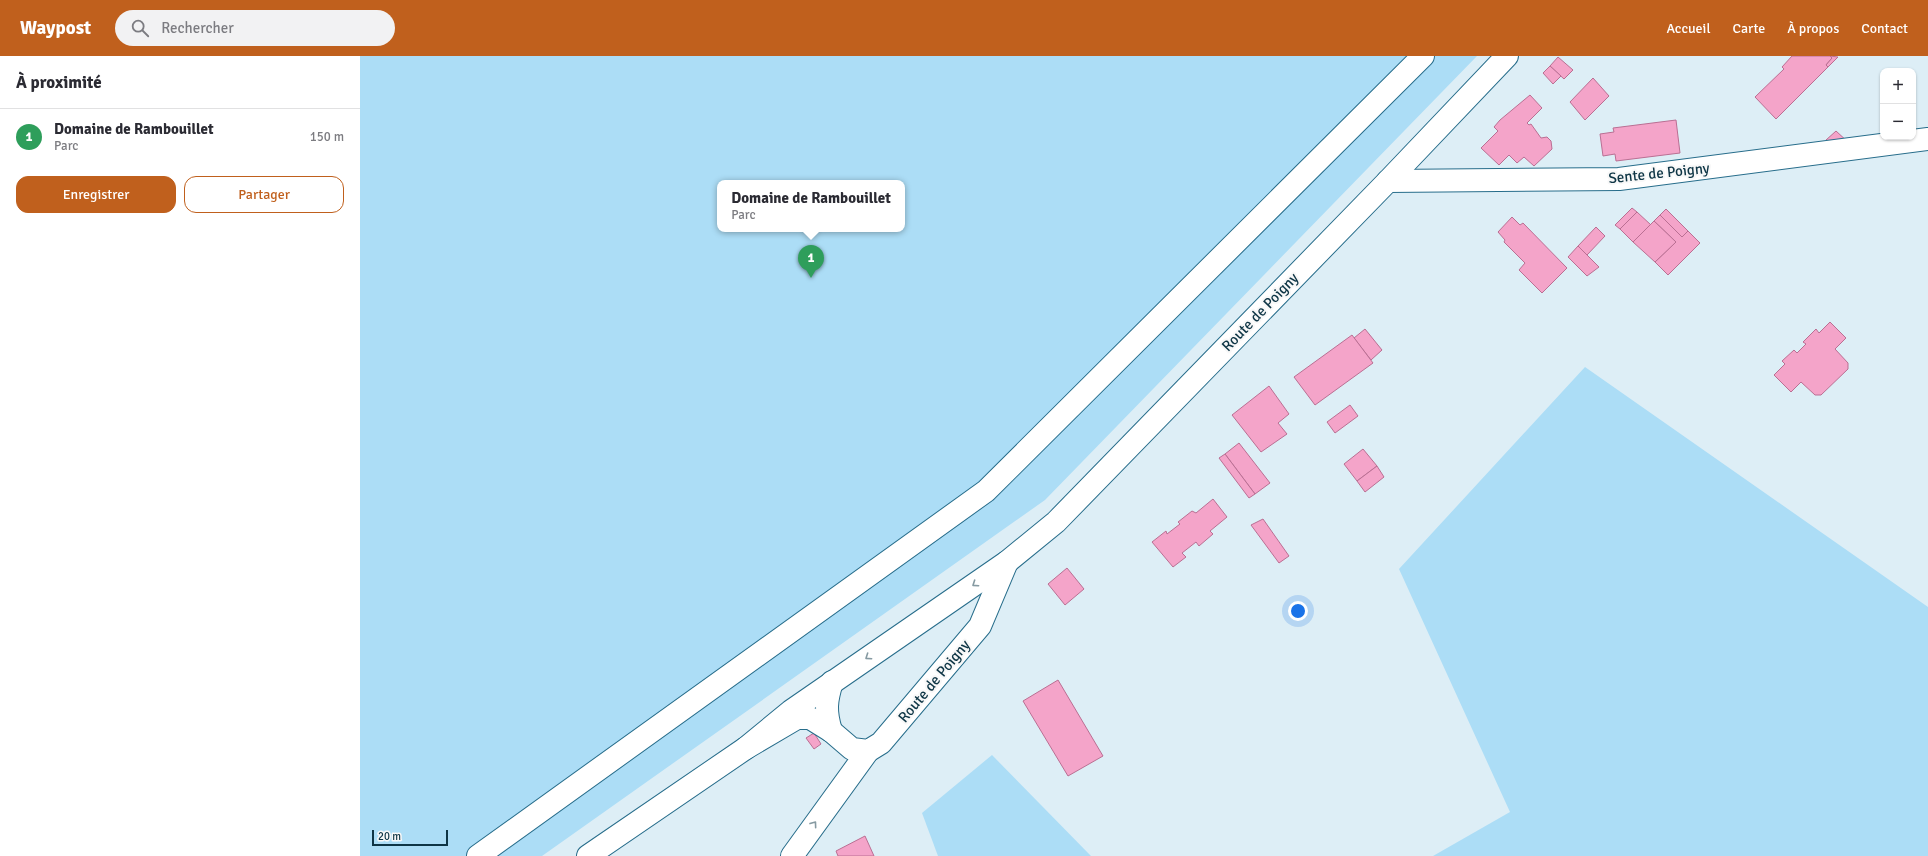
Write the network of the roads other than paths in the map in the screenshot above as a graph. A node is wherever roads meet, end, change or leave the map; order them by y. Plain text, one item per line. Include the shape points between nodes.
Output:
1 (1423, 56) edge
2 (1507, 56) edge
3 (1928, 139) edge
4 (1388, 181) junction
5 (1007, 562) junction
6 (832, 682) junction
7 (831, 730) junction
8 (746, 748) junction
9 (868, 751) junction
10 (478, 856) edge
11 (588, 856) edge
12 (792, 856) edge

1 - 10 street via 986,491
2 - 4 street, Route de Poigny
3 - 4 street, Sente de Poigny via 1619,179
4 - 5 street, Route de Poigny via 1056,522
5 -> 6 street, Route de Poigny
5 - 9 street, Route de Poigny via 980,626 881,743
6 - 7 street via 826,714
6 - 8 street, Route de Poigny via 791,710
7 - 8 street, Route de Poigny via 810,718 797,718
7 - 9 street, Route de Poigny via 852,749
8 - 11 street, Route de Poigny
12 -> 9 street

